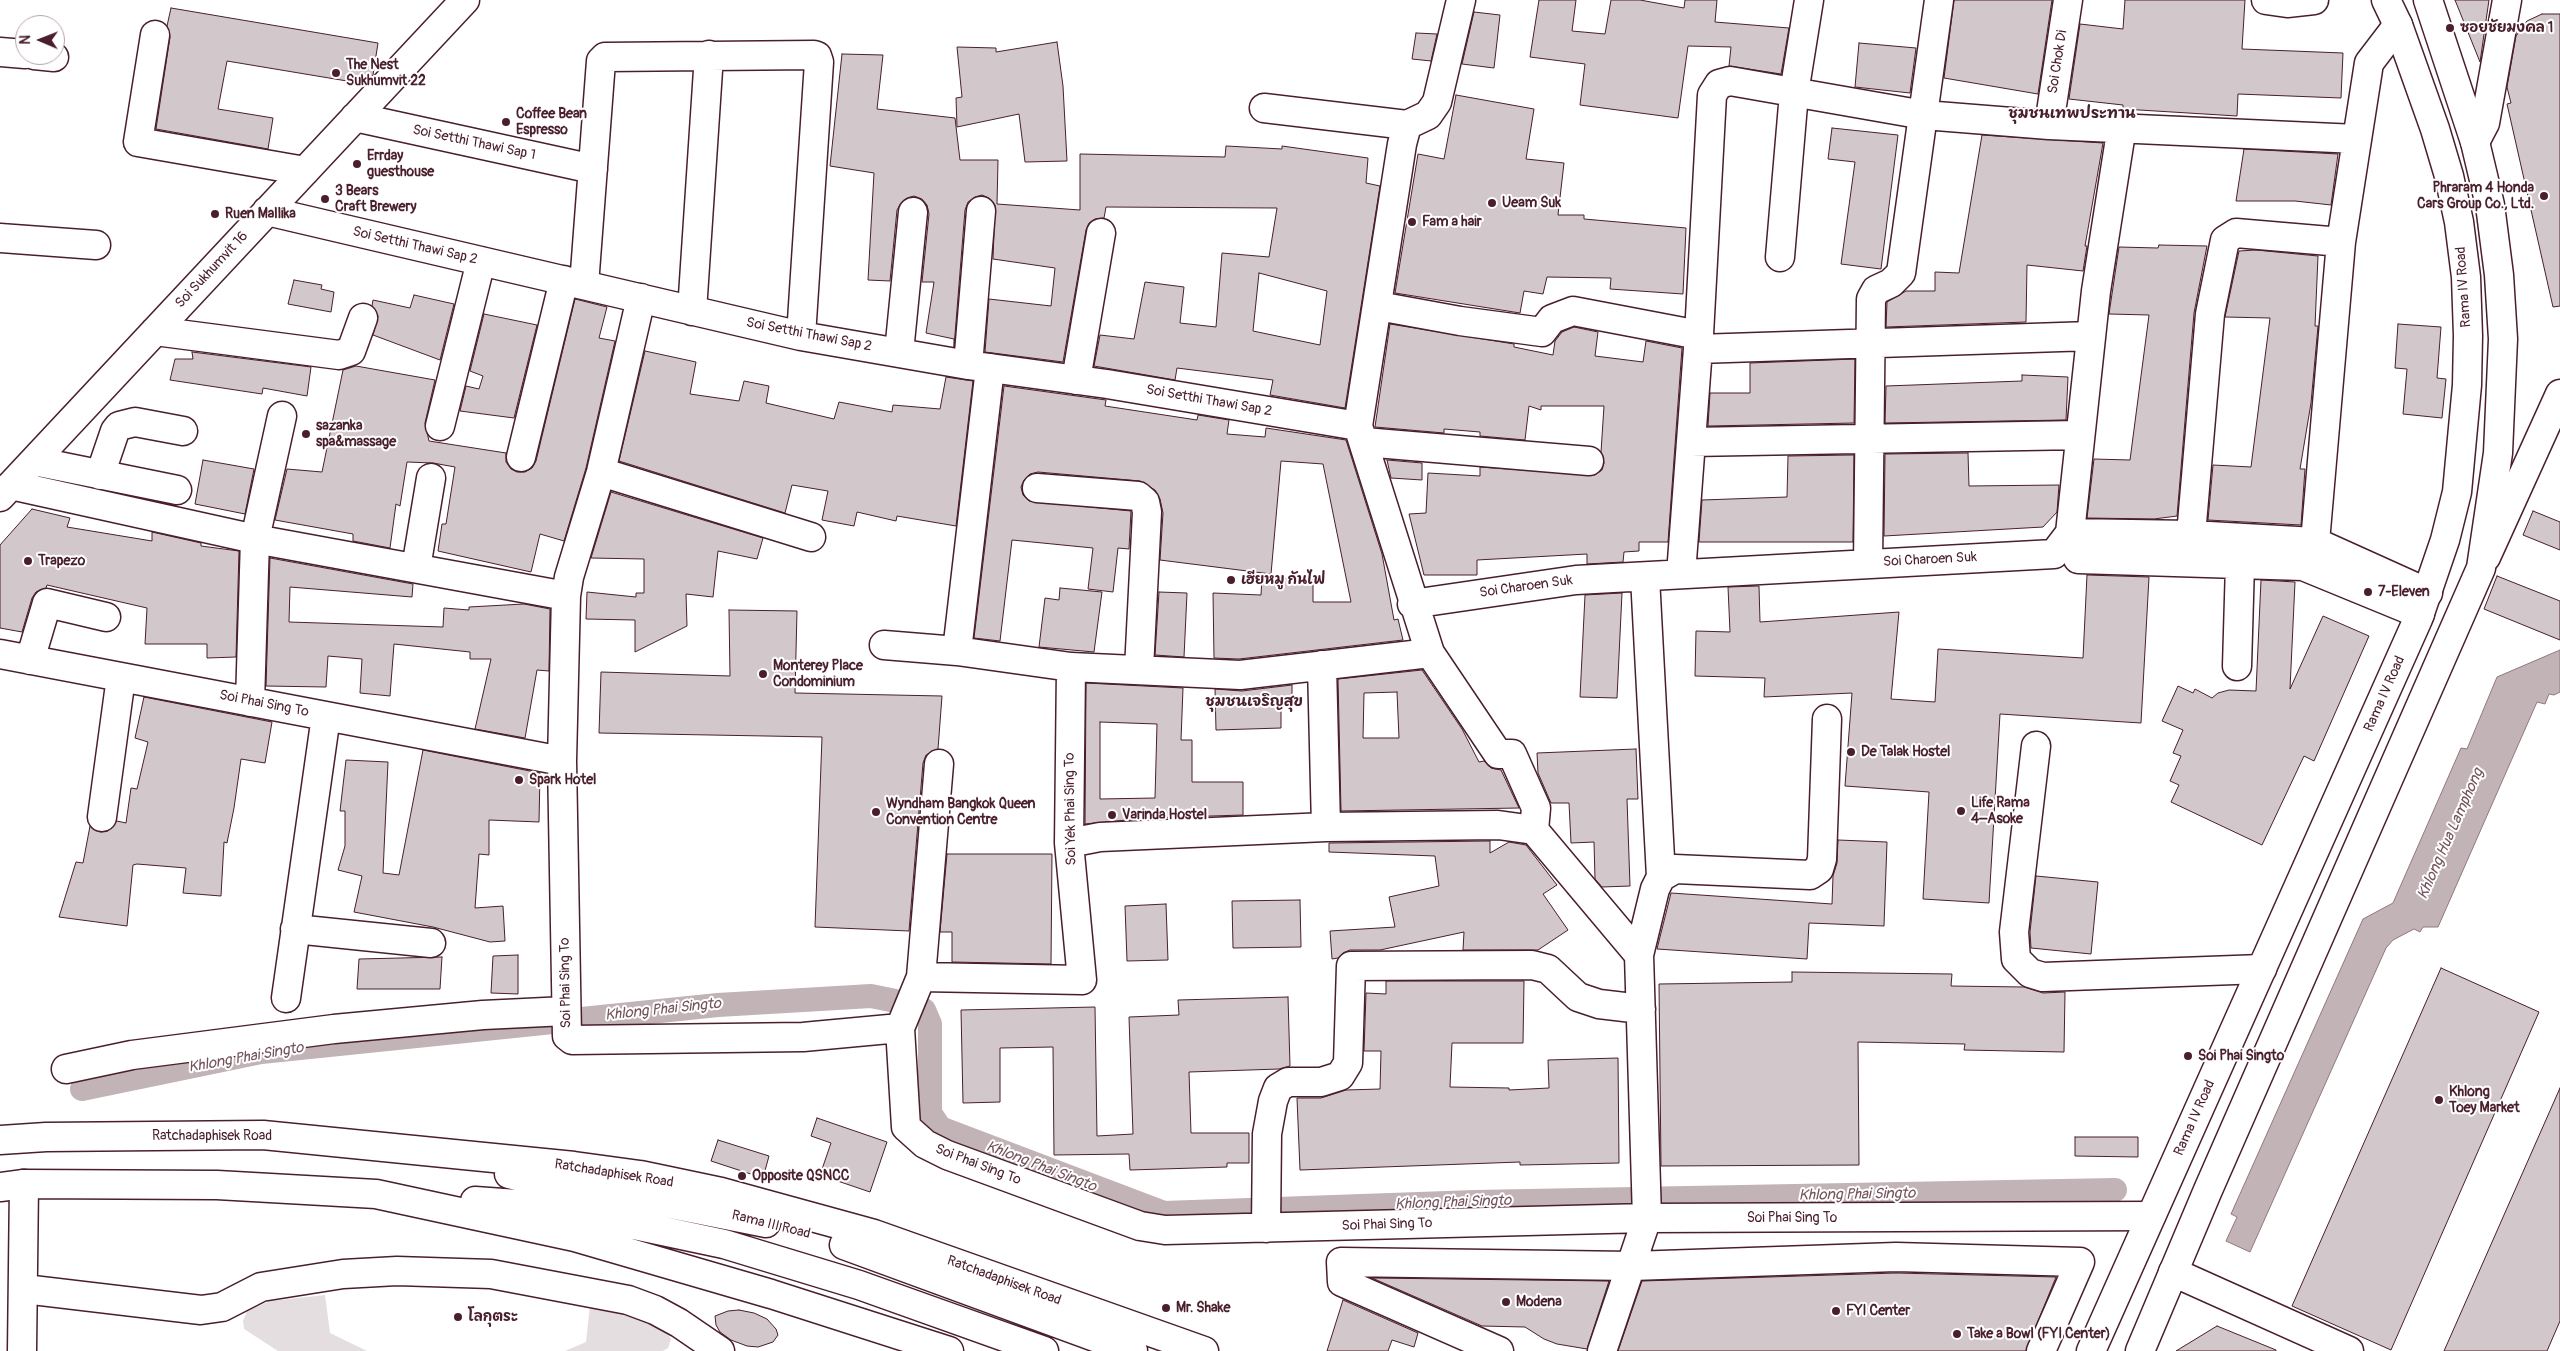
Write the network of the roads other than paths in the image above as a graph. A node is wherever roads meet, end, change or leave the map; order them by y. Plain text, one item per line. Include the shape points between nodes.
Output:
1 (465, 0) edge
2 (1461, 0) edge
3 (1809, 0) edge
4 (1939, 0) edge
5 (2068, 0) edge
6 (2266, 0) edge
7 (2314, 0) edge
8 (2386, 0) edge
9 (2428, 0) edge
10 (2506, 0) edge
11 (2398, 25) junction
12 (155, 35) dead end
13 (0, 52) edge
14 (15, 53) edge
15 (709, 55) junction
16 (1794, 93) junction
17 (1264, 108) dead end
18 (1924, 115) junction
19 (355, 117) junction
20 (1407, 125) junction
21 (2048, 125) junction
22 (2122, 126) junction
23 (2357, 139) junction
24 (2475, 142) junction
25 (593, 169) junction
26 (305, 171) junction
27 (267, 211) junction
28 (981, 211) dead end
29 (913, 212) dead end
30 (1101, 233) dead end
31 (0, 238) edge
32 (2341, 242) junction
33 (96, 245) dead end
34 (1780, 257) dead end
35 (482, 261) junction
36 (574, 283) junction
37 (640, 298) junction
38 (1378, 306) junction
39 (692, 311) junction
40 (363, 318) dead end
41 (155, 331) junction
42 (801, 336) junction
43 (2091, 336) junction
44 (1699, 342) junction
45 (1869, 344) junction
46 (899, 352) junction
47 (979, 367) junction
48 (1076, 380) junction
49 (2560, 394) edge
50 (282, 416) dead end
51 (440, 426) dead end
52 (183, 431) dead end
53 (1361, 434) junction
54 (2080, 435) junction
55 (1869, 438) junction
56 (1691, 442) junction
57 (521, 457) dead end
58 (34, 461) junction
59 (1589, 461) dead end
60 (601, 472) junction
61 (100, 475) junction
62 (432, 478) dead end
63 (1037, 488) dead end
64 (177, 490) dead end
65 (5, 491) edge
66 (2070, 533) junction
67 (2191, 535) junction
68 (811, 538) dead end
69 (255, 539) junction
70 (2315, 542) junction
71 (2078, 559) dead end
72 (1868, 564) junction
73 (2240, 564) junction
74 (416, 568) junction
75 (2481, 568) junction
76 (1681, 574) junction
77 (1644, 578) junction
78 (566, 596) junction
79 (2424, 603) junction
80 (1412, 604) junction
81 (106, 617) dead end
82 (884, 645) dead end
83 (957, 651) junction
84 (1430, 653) junction
85 (0, 654) edge
86 (30, 660) junction
87 (1322, 665) junction
88 (2237, 666) dead end
89 (1071, 667) junction
90 (1139, 669) junction
91 (121, 677) junction
92 (250, 702) junction
93 (326, 716) junction
94 (1828, 719) dead end
95 (2036, 746) dead end
96 (562, 761) junction
97 (939, 764) dead end
98 (102, 817) dead end
99 (1326, 827) junction
100 (1534, 830) junction
101 (1069, 843) junction
102 (1661, 877) junction
103 (296, 929) junction
104 (431, 943) dead end
105 (1639, 955) junction
106 (2262, 969) junction
107 (919, 982) junction
108 (286, 998) dead end
109 (1641, 1009) junction
110 (903, 1022) junction
111 (566, 1023) junction
112 (66, 1069) dead end
113 (0, 1140) edge
114 (396, 1147) junction
115 (12, 1186) edge
116 (376, 1194) junction
117 (1647, 1201) junction
118 (2151, 1216) junction
119 (1266, 1222) junction
120 (1632, 1266) junction
121 (2173, 1272) junction
122 (24, 1288) junction
123 (908, 1345) edge
124 (22, 1351) edge
125 (720, 1351) edge
126 (949, 1351) edge
127 (1044, 1351) edge
128 (1133, 1351) edge
129 (1204, 1351) edge
130 (1499, 1351) edge
131 (1602, 1351) edge
132 (2041, 1351) edge
133 (2091, 1351) edge
134 (2140, 1351) edge
135 (2349, 1351) edge

1 - 19 street, Soi Sukhumvit 16
2 - 20 street via 1437,102 1428,115
3 - 16 street
4 - 18 street
5 - 21 street, Soi Chok Di
6 - 7 street via 2288,3
8 - 11 street, Rama IV Road
9 - 24 street
10 - 24 street via 2485,123
11 - 23 street via 2369,62
11 - 79 street, Rama IV Road via 2449,176 2466,277 2467,386 2457,492
12 - 26 street via 138,142
13 - 14 street
15 - 25 street via 605,57 601,61
15 - 39 street
15 - 42 street via 814,55 818,59
16 - 18 street
16 - 34 street
16 - 44 street via 1730,81 1719,84 1712,95
17 - 20 street
18 - 21 street
18 - 45 street via 1901,273 1891,283 1876,290 1871,299
19 - 25 street, Soi Setthi Thawi Sap 1
19 - 26 street, Soi Sukhumvit 16
20 - 38 street
21 - 22 street
22 - 23 street
22 - 43 street
23 - 32 street
24 - 75 street via 2490,205 2503,339 2498,453
25 - 36 street
26 - 27 street, Soi Sukhumvit 16
27 - 35 street, Soi Setthi Thawi Sap 2
27 - 41 street, Soi Sukhumvit 16
28 - 47 street
29 - 46 street
30 - 48 street
31 - 33 street
32 - 67 street via 2236,233 2225,240 2210,314
32 - 70 street
35 - 36 street, Soi Setthi Thawi Sap 2
35 - 51 street
36 - 37 street, Soi Setthi Thawi Sap 2
36 - 57 street
37 - 39 street, Soi Setthi Thawi Sap 2
37 - 60 street
38 - 44 street via 1542,332 1552,319 1573,311
38 - 53 street
39 - 42 street, Soi Setthi Thawi Sap 2
40 - 41 street via 351,351 338,356
41 - 58 street, Soi Sukhumvit 16
42 - 46 street, Soi Setthi Thawi Sap 2
43 - 45 street
43 - 54 street
44 - 45 street
44 - 56 street
45 - 55 street
46 - 47 street, Soi Setthi Thawi Sap 2
47 - 48 street, Soi Setthi Thawi Sap 2
47 - 83 street
48 - 53 street, Soi Setthi Thawi Sap 2
49 - 75 street
50 - 69 street
52 - 61 street via 135,422 119,426
53 - 59 street, Soi Setthi Thawi Sap 2
53 - 80 street
54 - 55 street
54 - 66 street
55 - 56 street
55 - 72 street
56 - 76 street
58 - 61 street
58 - 65 street, Soi Sukhumvit 16
60 - 68 street
60 - 78 street
61 - 64 street
62 - 74 street
63 - 90 street via 1138,496 1145,502
65 - 69 street
66 - 67 street
66 - 72 street, Soi Charoen Suk via 2054,554
67 - 70 street
69 - 74 street
69 - 92 street
70 - 79 street
71 - 73 street
72 - 76 street, Soi Charoen Suk
73 - 79 street via 2303,566
73 - 88 street
74 - 78 street
75 - 121 street
76 - 77 street, Soi Charoen Suk
77 - 80 street, Soi Charoen Suk via 1576,580
77 - 102 street
78 - 96 street
79 - 106 street, Rama IV Road
80 - 84 street
81 - 86 street via 47,604
82 - 83 street
83 - 89 street
84 - 87 street
84 - 100 street via 1498,754 1512,754 1536,808
85 - 86 street, Soi Phai Sing To
86 - 91 street, Soi Phai Sing To
87 - 90 street via 1240,674
87 - 99 street
89 - 90 street
89 - 101 street, Soi Yek Phai Sing To
91 - 92 street, Soi Phai Sing To
91 - 98 street
92 - 93 street, Soi Phai Sing To
93 - 96 street, Soi Phai Sing To
93 - 103 street
94 - 102 street via 1819,870 1810,875 1675,869
95 - 106 street via 2014,932 2016,959 2030,973 2043,977
96 - 111 street, Soi Phai Sing To
97 - 107 street
99 - 100 street via 1498,825
99 - 101 street via 1100,837
100 - 105 street
101 - 107 street, Soi Yek Phai Sing To via 1082,980
102 - 105 street via 1654,889
103 - 104 street
103 - 108 street
105 - 109 street
106 - 118 street, Rama IV Road
107 - 110 street
109 - 117 street
109 - 119 street via 1598,1004 1578,997 1548,969 1532,965 1351,966 1348,1063 1340,1076 1322,1082 1288,1082 1278,1088 1273,1101 1267,1134
110 - 111 street, Soi Phai Sing To via 803,1037 572,1040
110 - 119 street, Soi Phai Sing To via 906,1127 925,1144 1140,1226 1165,1230
111 - 112 street via 483,1015 132,1055
113 - 114 street, Ratchadaphisek Road via 236,1134
114 - 128 street, Rama III Road via 575,1189 727,1214 792,1229 867,1252
114 - 129 street, Ratchadaphisek Road via 621,1172 721,1192 906,1245
115 - 116 street via 217,1185
115 - 122 street
116 - 123 street via 575,1237 772,1294
116 - 127 street via 545,1206 724,1244 859,1285
117 - 118 street, Soi Phai Sing To
117 - 119 street, Soi Phai Sing To
117 - 120 street
118 - 133 street, Rama IV Road
120 - 130 street via 1341,1262 1342,1282
120 - 131 street
120 - 132 street via 1896,1257 2080,1262
121 - 134 street
121 - 135 street
122 - 124 street
122 - 125 street via 201,1310 222,1307 261,1287 343,1274 397,1271 491,1274 628,1300 679,1323
123 - 126 street

